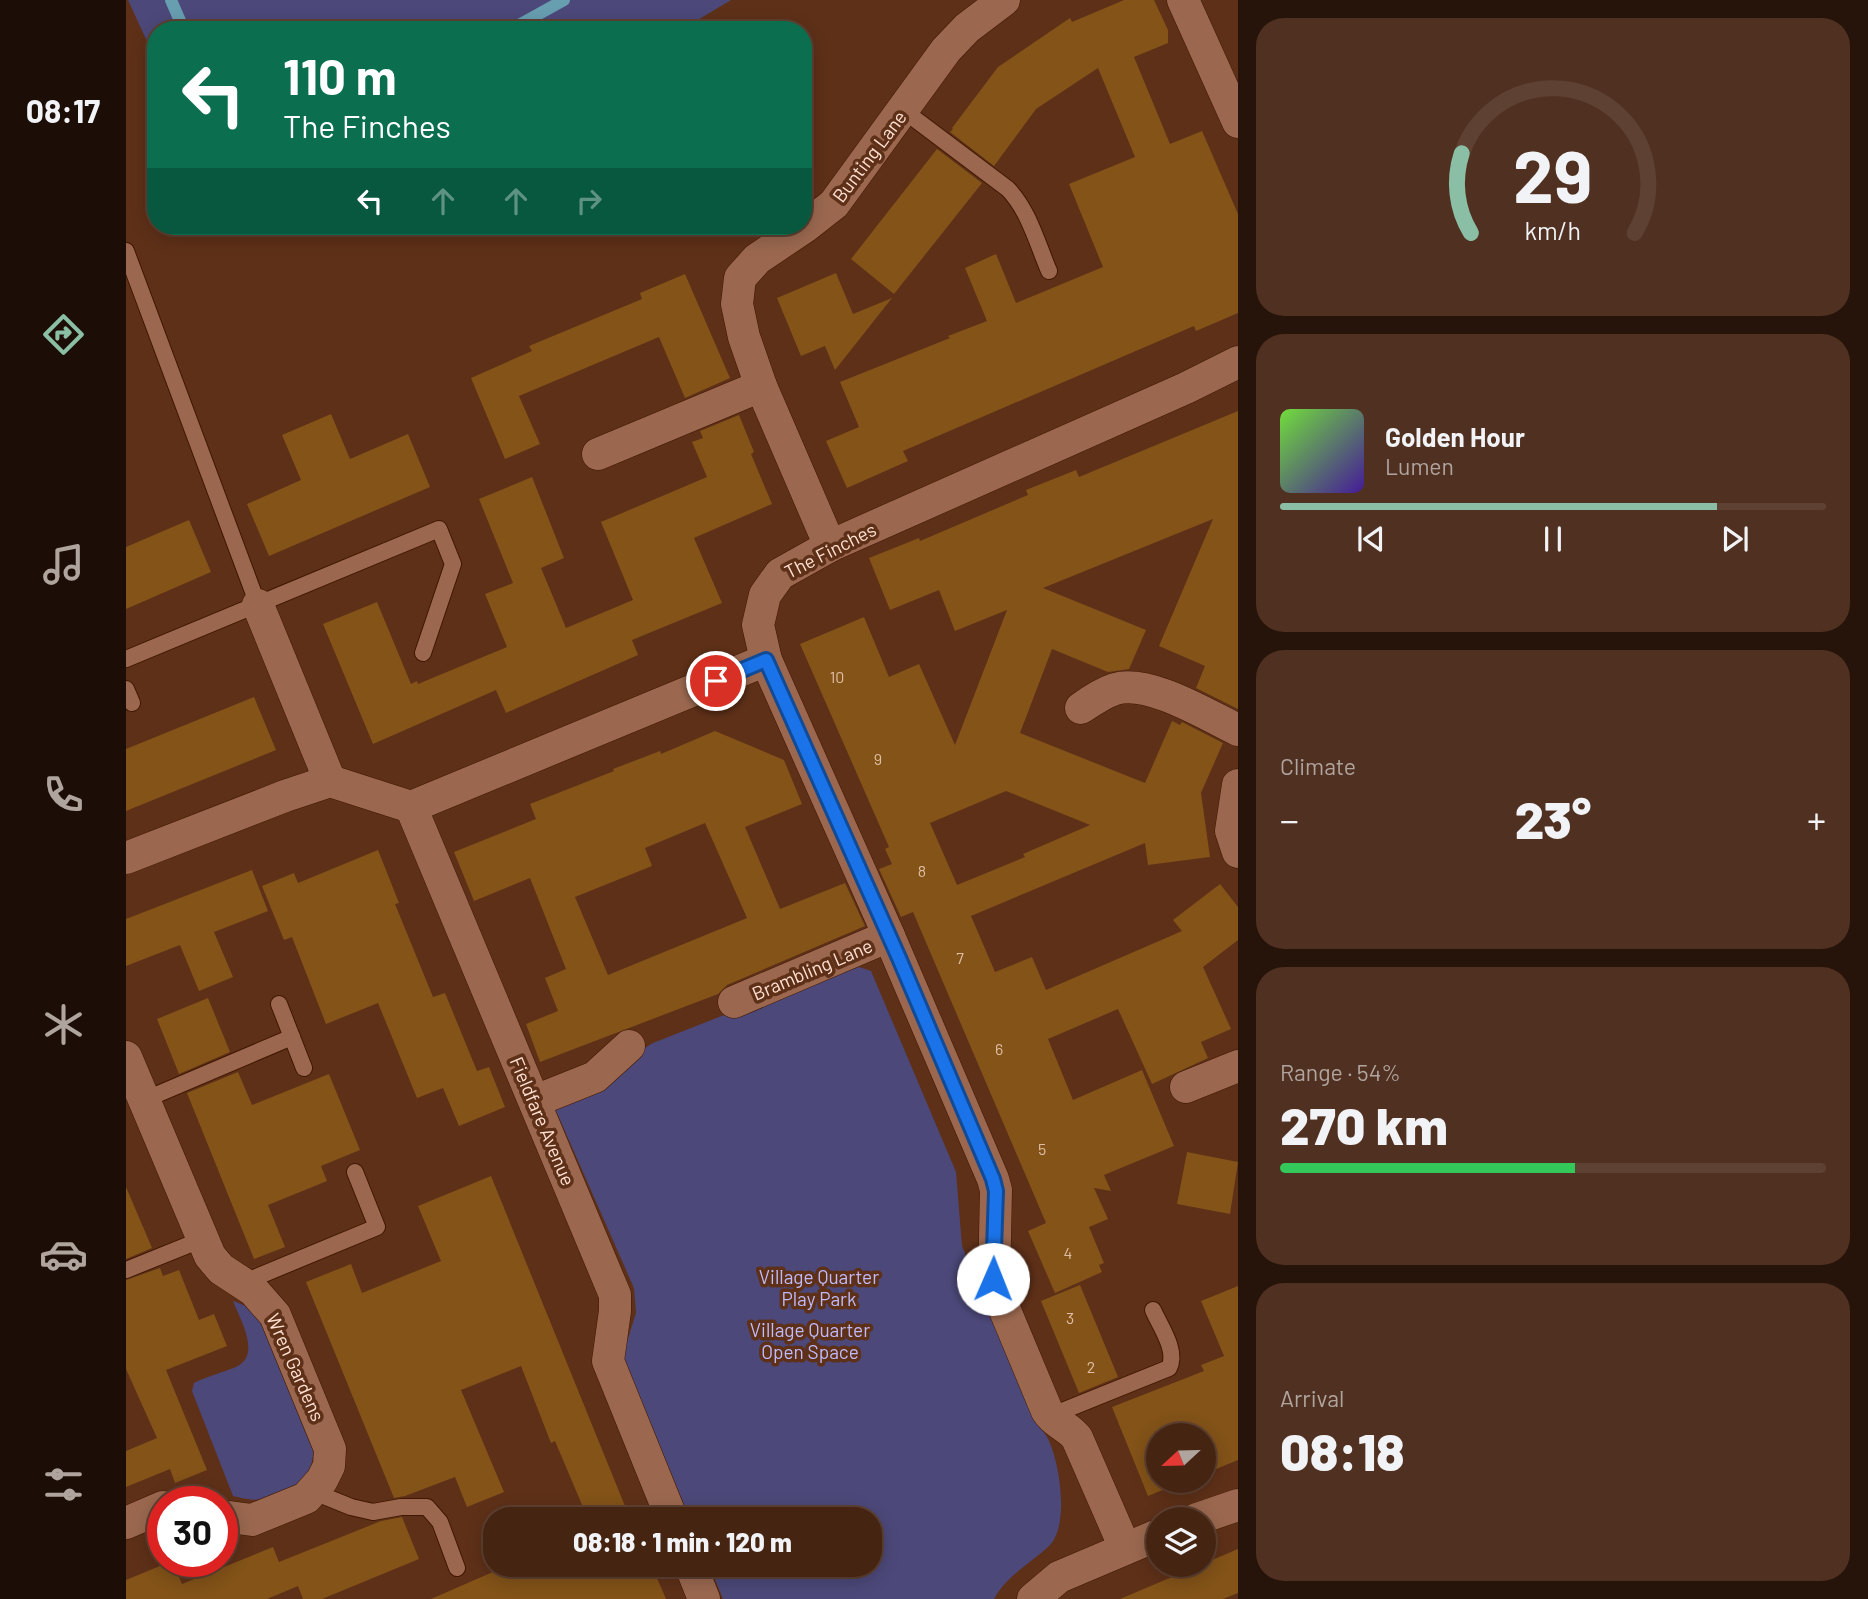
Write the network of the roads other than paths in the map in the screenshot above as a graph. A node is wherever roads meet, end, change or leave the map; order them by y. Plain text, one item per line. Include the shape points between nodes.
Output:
1 (1004, 0) edge
2 (1183, 0) edge
3 (903, 110) junction
4 (1238, 122) edge
5 (812, 221) edge
6 (793, 235) edge
7 (126, 251) edge
8 (1049, 271) dead end
9 (1238, 362) edge
10 (761, 386) junction
11 (598, 454) dead end
12 (830, 547) junction
13 (258, 605) junction
14 (423, 653) dead end
15 (126, 659) edge
16 (766, 660) junction
17 (1081, 708) dead end
18 (1238, 730) edge
19 (330, 781) junction
20 (1238, 785) edge
21 (411, 807) junction
22 (1238, 852) edge
23 (126, 858) edge
24 (889, 936) junction
25 (734, 1002) dead end
26 (279, 1004) dead end
27 (292, 1037) junction
28 (629, 1046) dead end
29 (126, 1057) edge
30 (1238, 1066) edge
31 (304, 1068) dead end
32 (1186, 1087) dead end
33 (144, 1100) junction
34 (535, 1101) junction
35 (355, 1172) dead end
36 (203, 1239) junction
37 (126, 1270) edge
38 (242, 1283) junction
39 (1153, 1310) dead end
40 (1050, 1416) junction
41 (314, 1492) junction
42 (1238, 1504) edge
43 (667, 1507) edge
44 (1216, 1512) edge
45 (147, 1514) edge
46 (238, 1518) edge
47 (126, 1523) edge
48 (1146, 1540) edge
49 (1125, 1548) junction
50 (457, 1568) dead end
51 (695, 1577) edge
52 (704, 1599) edge
53 (1033, 1599) edge

1 - 3 street, Bunting Lane via 946,50
2 - 4 street
3 - 5 street, Bunting Lane via 834,204
3 - 8 lane via 1009,188 1024,210
6 - 10 street, Bunting Lane via 757,259 740,278 737,304
7 - 13 lane
9 - 12 street, The Finches
10 - 11 street
10 - 12 street, Bunting Lane
12 - 16 street, The Finches via 780,574 765,595 758,625
13 - 14 lane via 439,529 453,564
13 - 15 lane
13 - 19 street
16 - 21 street
16 - 24 street, The Finches
17 - 18 street via 1115,690 1143,689
19 - 21 street
19 - 23 street
20 - 22 street via 1231,831
21 - 34 street, Fieldfare Avenue
24 - 25 street, Brambling Lane
24 - 40 street, The Finches via 993,1179 994,1284
26 - 27 lane
27 - 31 lane
27 - 33 lane
28 - 34 street via 596,1077
29 - 33 street, Wren Gardens
30 - 32 street
33 - 36 street, Wren Gardens
34 - 43 street, Fieldfare Avenue via 615,1295 608,1361
35 - 38 lane via 377,1227
36 - 37 lane
36 - 38 street, Wren Gardens via 221,1269
38 - 41 street, Wren Gardens via 275,1315 325,1432 329,1466
39 - 40 lane via 1171,1352 1168,1368
40 - 49 street via 1077,1437
41 - 46 street via 252,1520
41 - 50 lane via 373,1512 427,1507 440,1522
42 - 44 street
45 - 47 street
48 - 49 street
49 - 53 street via 1059,1577
51 - 52 street

